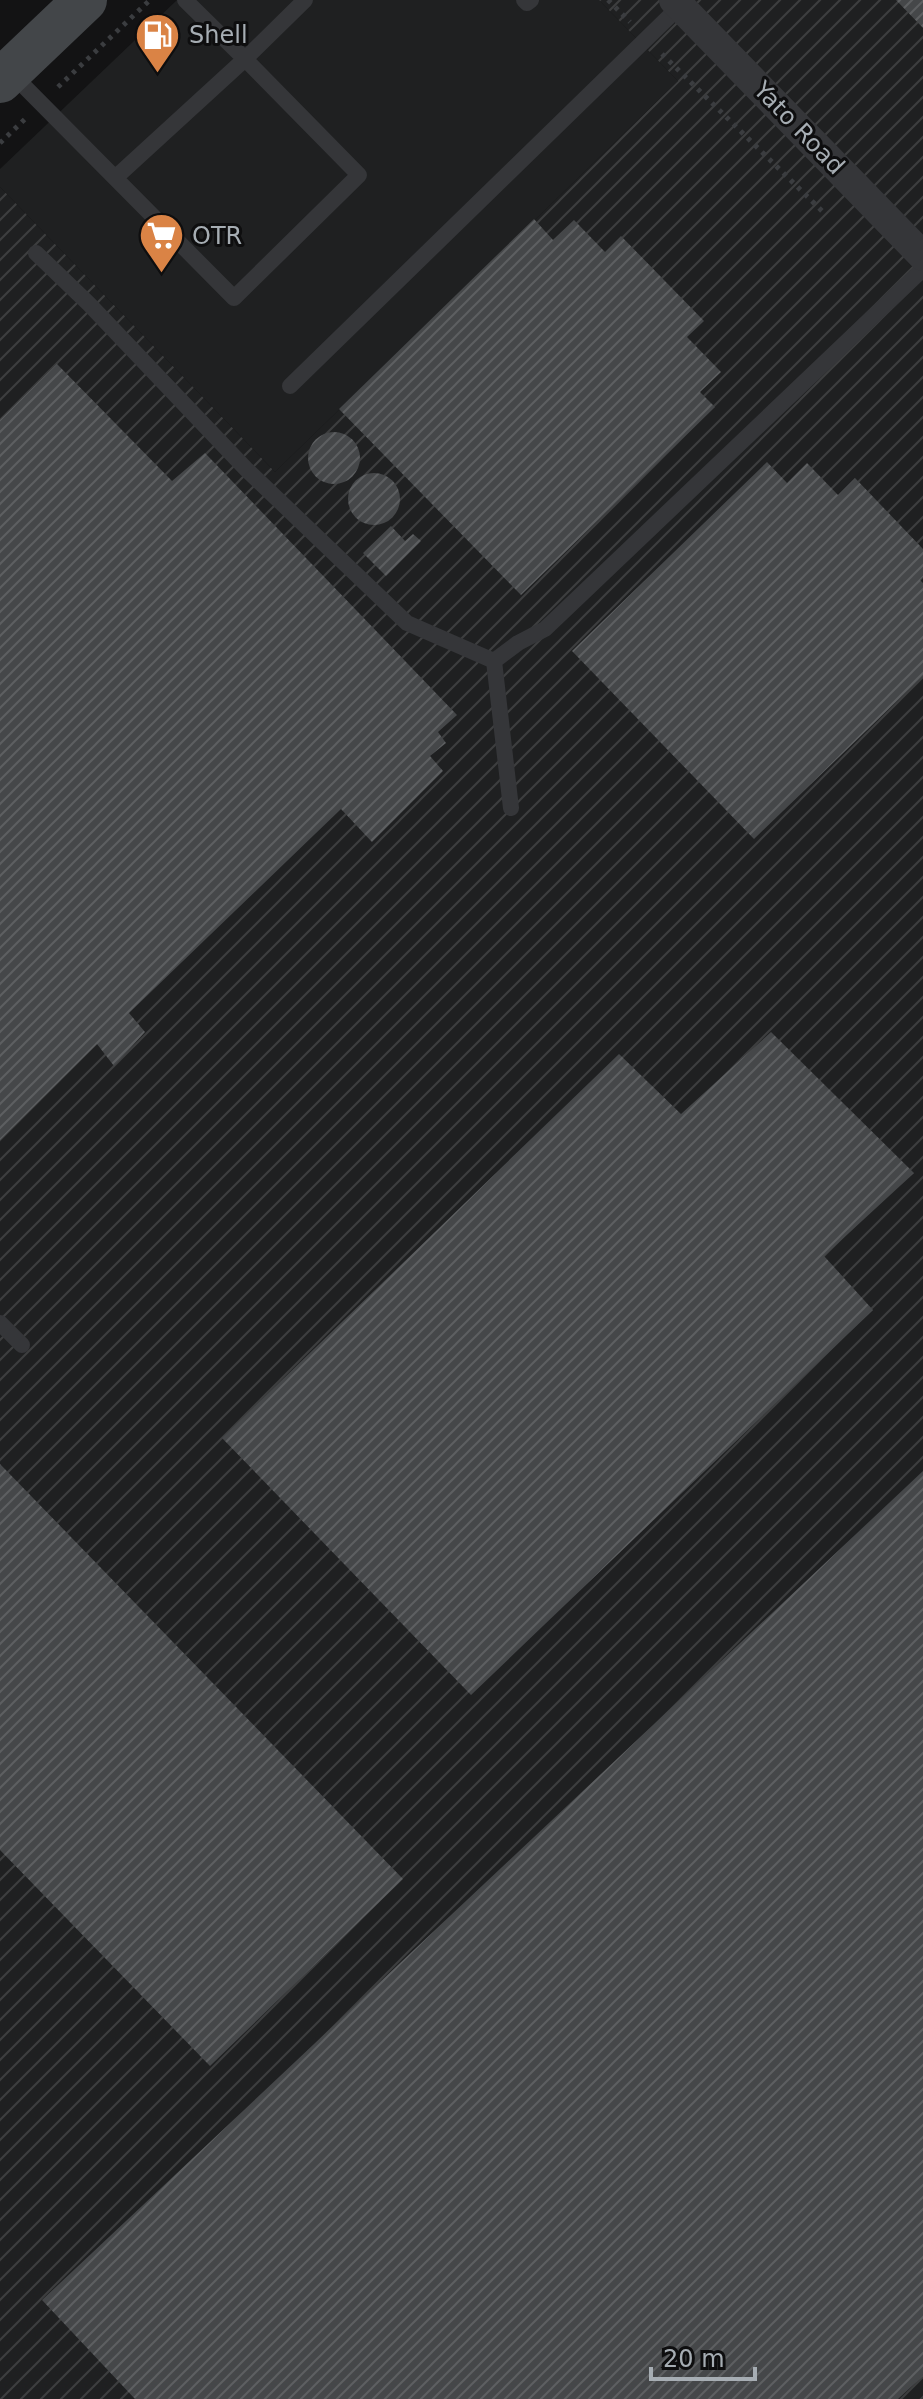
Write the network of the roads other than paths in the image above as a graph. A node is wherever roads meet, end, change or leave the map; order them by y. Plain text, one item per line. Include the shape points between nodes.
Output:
1 (85, 0) edge
2 (185, 0) edge
3 (305, 0) edge
4 (524, 0) edge
5 (531, 0) edge
6 (677, 3) edge
7 (245, 59) junction
8 (5, 77) edge
9 (115, 178) junction
10 (36, 253) dead end
11 (923, 256) edge
12 (923, 269) edge
13 (290, 386) dead end
14 (494, 661) junction
15 (511, 808) dead end
16 (0, 1323) edge
17 (22, 1345) dead end

1 - 8 main road
2 - 7 lane
3 - 7 lane
4 - 5 lane
6 - 11 street, Yato Road
6 - 13 lane
7 - 9 lane
7 - 9 lane via 359,175 234,298
8 - 9 lane via 41,103
10 - 14 lane via 246,469 407,623
12 - 14 lane via 545,629
14 - 15 lane
16 - 17 lane

